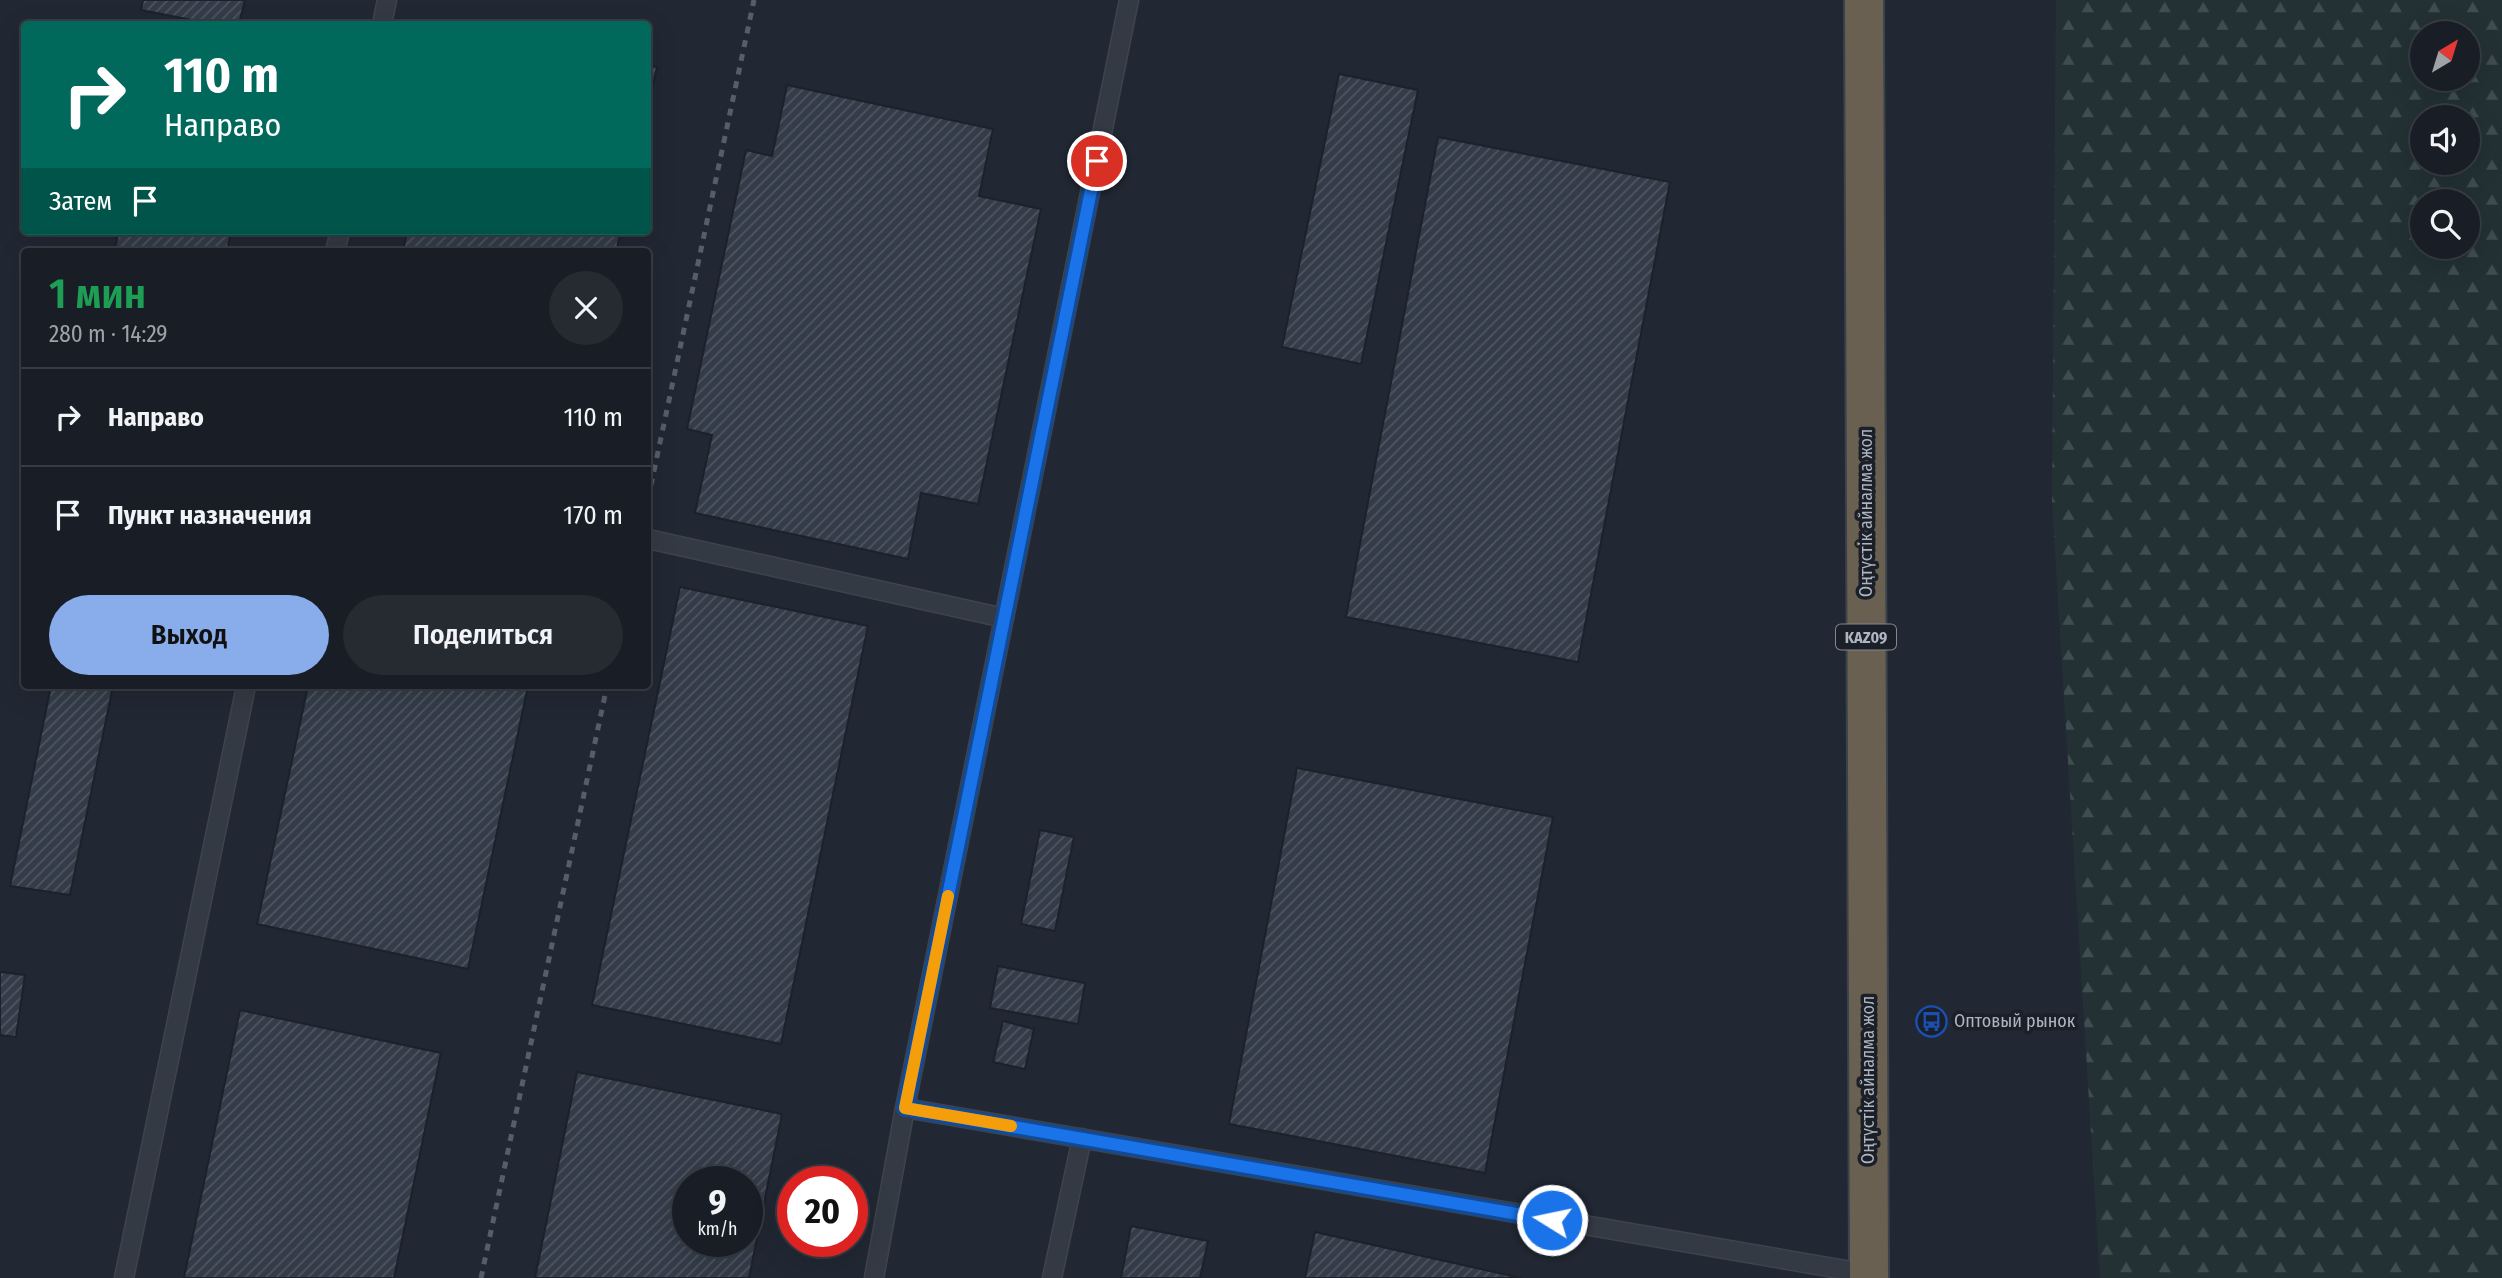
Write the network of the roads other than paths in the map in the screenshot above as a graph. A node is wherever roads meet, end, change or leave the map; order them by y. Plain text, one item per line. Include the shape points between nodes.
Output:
1 (387, 0) edge
2 (1129, 0) edge
3 (1864, 0) edge
4 (383, 21) edge
5 (651, 540) edge
6 (1004, 618) junction
7 (245, 689) edge
8 (905, 1108) junction
9 (1082, 1138) junction
10 (1869, 1276) edge
11 (124, 1278) edge
12 (874, 1278) edge
13 (1052, 1278) edge

1 - 4 lane
2 - 6 lane
3 - 10 highway, Оңтүстік айналма жол / KAZ09
5 - 6 lane
6 - 8 lane
7 - 11 lane
8 - 9 lane
8 - 12 lane
9 - 10 lane
9 - 13 lane

